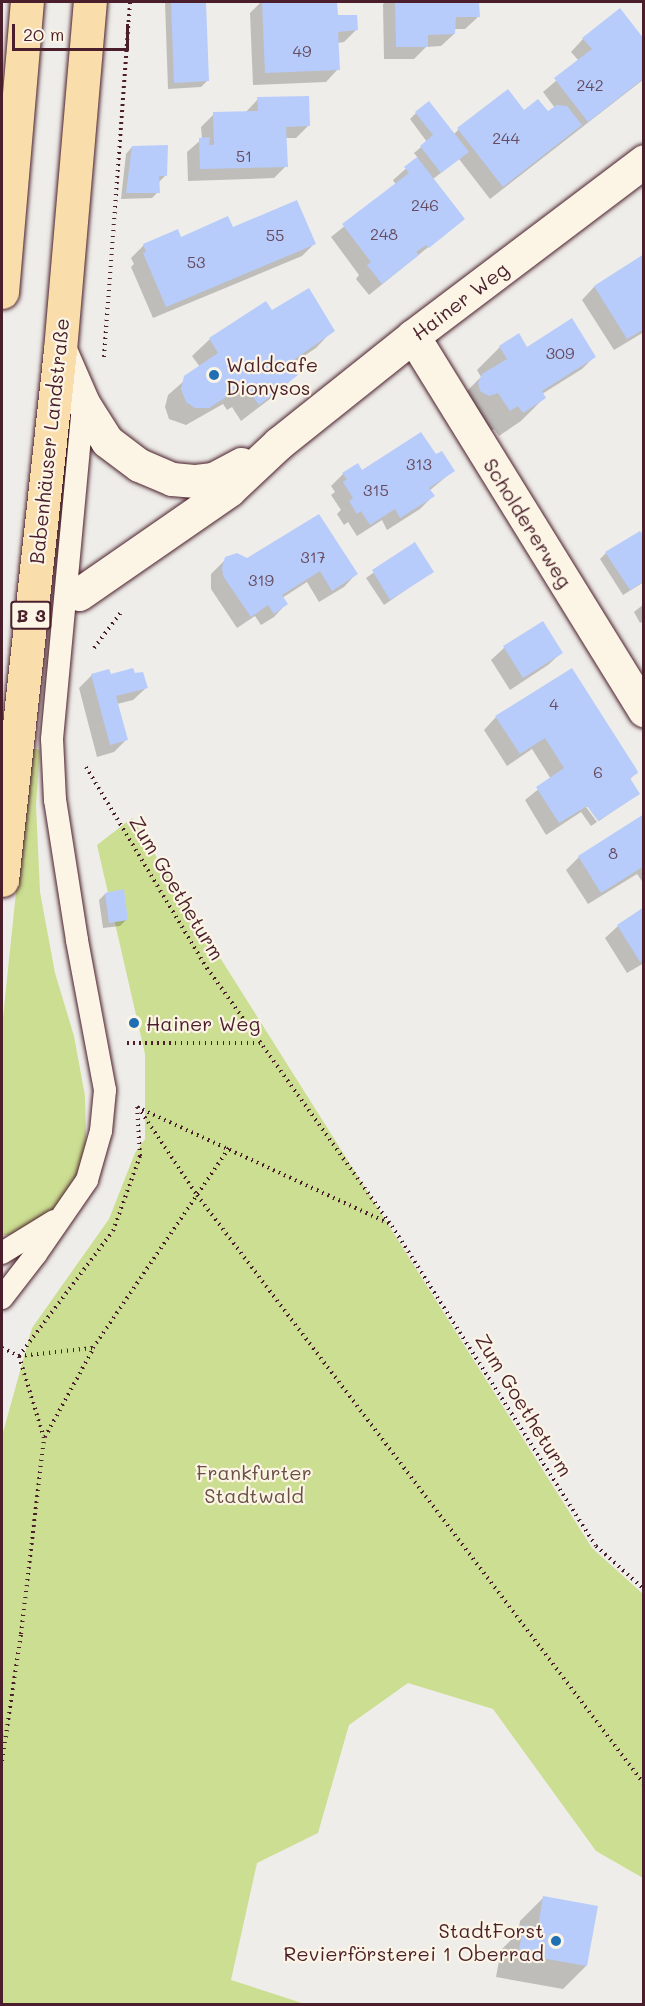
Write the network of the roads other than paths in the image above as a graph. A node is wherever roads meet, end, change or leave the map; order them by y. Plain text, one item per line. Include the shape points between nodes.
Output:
1 (27, 2) edge
2 (90, 2) edge
3 (644, 161) edge
4 (2, 292) edge
5 (413, 336) junction
6 (60, 350) junction
7 (83, 403) junction
8 (279, 443) junction
9 (79, 594) dead end
10 (644, 710) edge
11 (2, 880) edge
12 (72, 1202) junction
13 (2, 1253) edge
14 (2, 1298) edge

1 - 4 main road
2 - 6 main road, Babenhäuser Landstraße / B 3
3 - 5 street, Hainer Weg
5 - 8 street, Hainer Weg
5 - 10 street, Scholdererweg
6 - 7 street, Hainer Weg
6 - 11 main road, Babenhäuser Landstraße / B 3
7 - 8 street, Hainer Weg via 107,441 139,465 172,479 213,479
7 - 12 lane via 52,739 55,800 105,1090 101,1131 87,1179
8 - 9 street, Hainer Weg via 229,490
12 - 13 lane via 55,1220
12 - 14 lane

